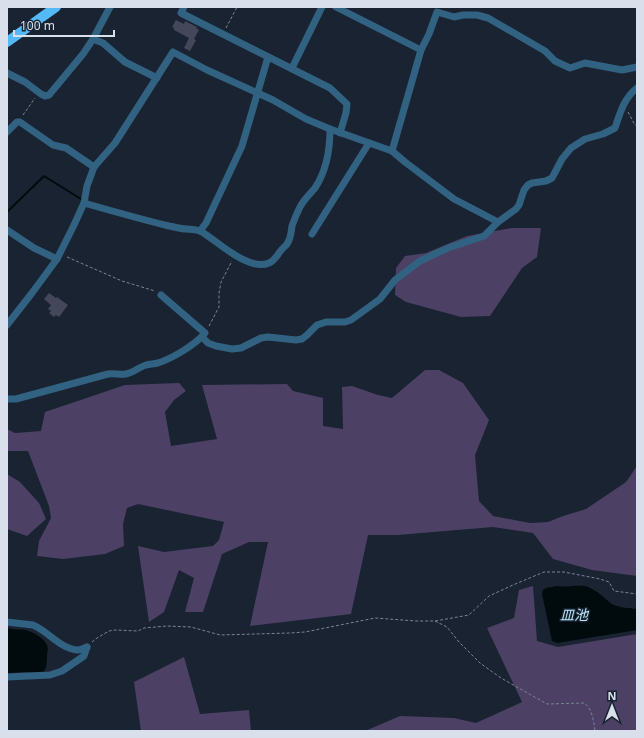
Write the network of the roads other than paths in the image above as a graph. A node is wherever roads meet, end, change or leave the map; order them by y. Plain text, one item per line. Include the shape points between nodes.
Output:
1 (56, 7) edge
2 (110, 7) edge
3 (184, 7) edge
4 (322, 7) edge
5 (336, 7) edge
6 (93, 39) junction
7 (7, 42) edge
8 (420, 50) junction
9 (268, 56) junction
10 (637, 67) edge
11 (292, 68) junction
12 (7, 73) edge
13 (157, 78) junction
14 (637, 88) edge
15 (258, 93) junction
16 (330, 130) junction
17 (7, 132) edge
18 (340, 133) junction
19 (369, 143) junction
20 (392, 151) junction
21 (94, 167) junction
22 (84, 203) junction
23 (498, 222) junction
24 (7, 230) edge
25 (200, 231) junction
26 (312, 234) dead end
27 (57, 257) junction
28 (161, 295) road end
29 (7, 325) edge
30 (204, 335) junction
31 (7, 399) edge
32 (7, 622) edge
33 (7, 677) edge

1 - 7 highway
2 - 6 street
3 - 9 street via 181,13
4 - 11 street
5 - 8 street
6 - 12 street via 49,95 39,93
6 - 13 street via 110,48 126,62
8 - 10 street via 437,12 454,17 477,15 488,18 570,68 586,63 622,70
8 - 20 street
9 - 11 street
9 - 15 street
11 - 18 street via 330,88 347,104
13 - 15 street via 172,52
13 - 21 street via 115,143
14 - 23 street via 624,104 615,128 585,139 571,148 552,178 528,186 516,209
15 - 16 street
15 - 25 street via 242,146
16 - 18 street
16 - 25 street via 330,143 320,180 300,206 290,239 274,260 262,265 252,263
17 - 21 street via 20,122 53,146 66,148
18 - 19 street
19 - 20 street
19 - 26 street
20 - 23 street via 454,199
21 - 22 street
22 - 25 street via 151,222
22 - 27 street
23 - 30 street via 484,236 420,260 395,280 380,299 350,320 317,325 302,339 261,338 232,349 208,343
24 - 27 street via 34,248
27 - 29 street
28 - 30 street
30 - 31 street via 180,353 152,365 146,364 126,374 108,374 16,399
32 - 33 street via 36,626 68,647 79,650 87,647 84,656 62,671 50,675

